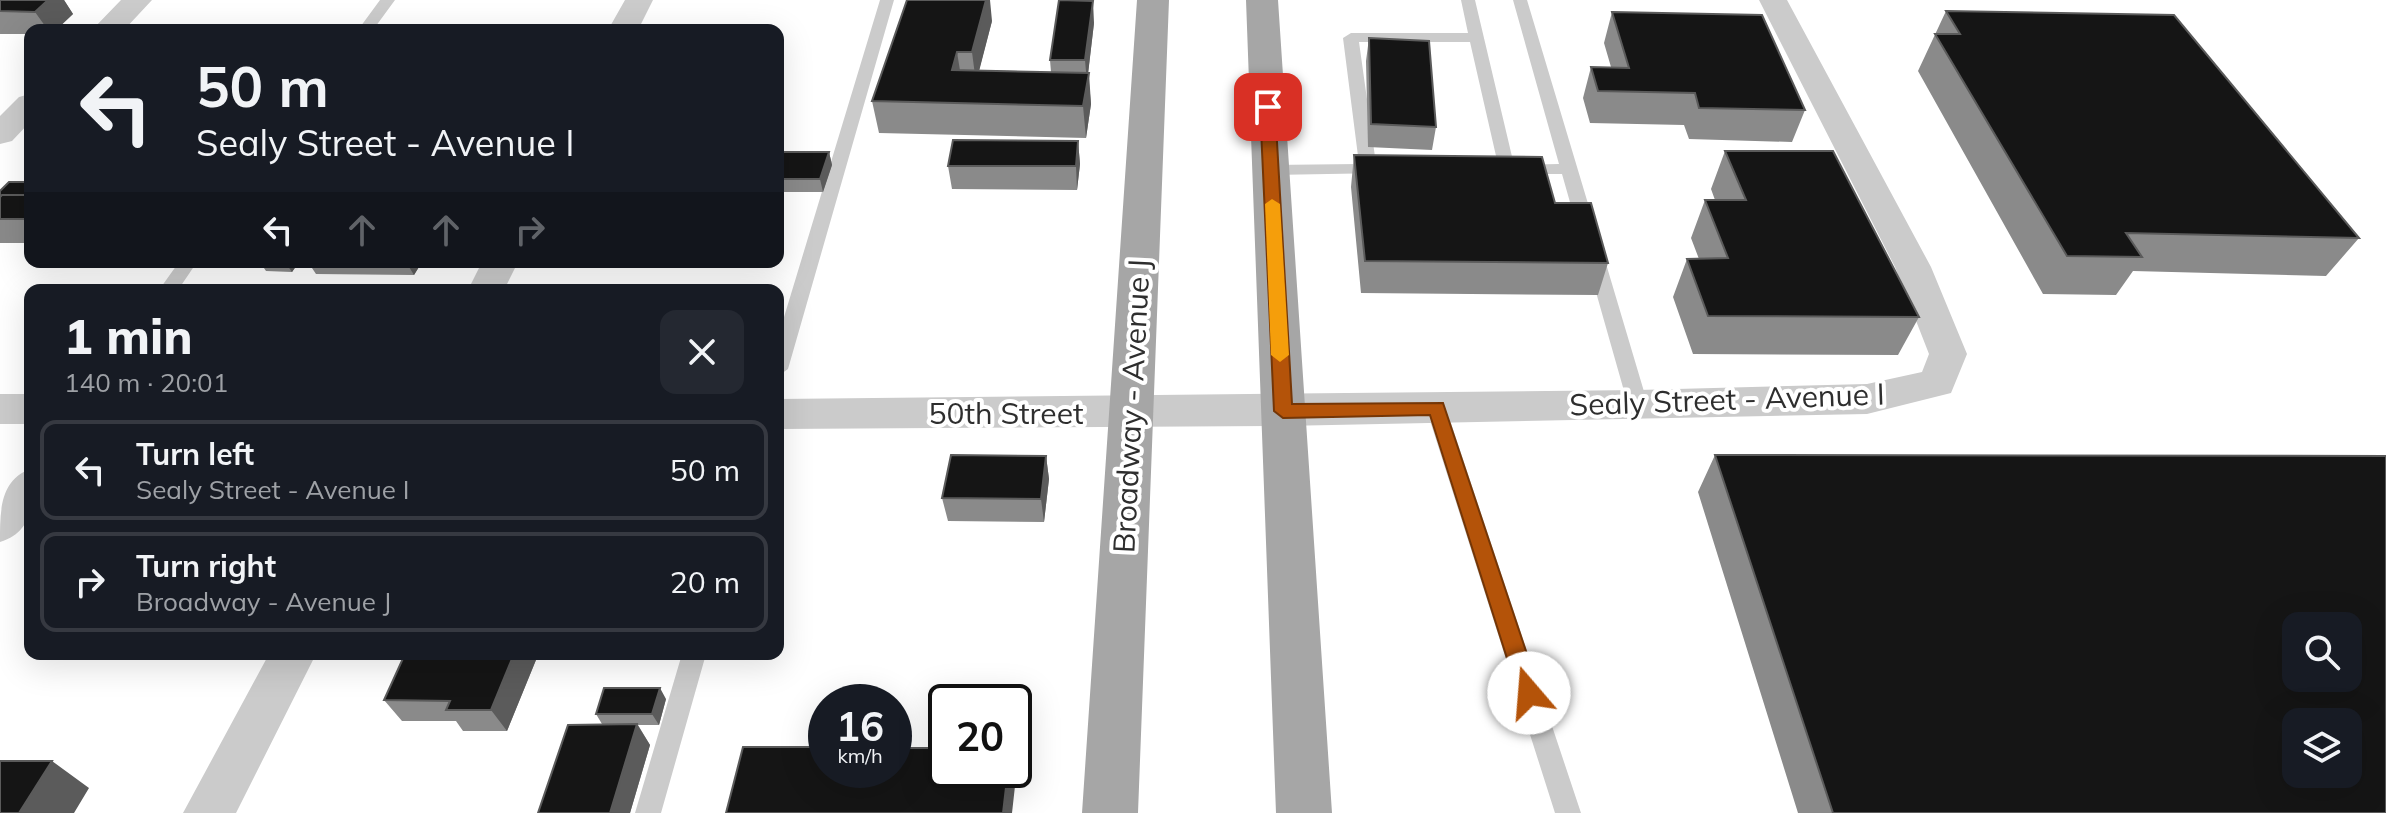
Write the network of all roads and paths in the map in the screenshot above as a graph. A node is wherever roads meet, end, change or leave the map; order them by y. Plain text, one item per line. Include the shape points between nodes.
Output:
1 (138, 0) edge
2 (388, 0) edge
3 (639, 0) edge
4 (887, 0) edge
5 (1153, 0) edge
6 (1262, 0) edge
7 (1468, 0) edge
8 (1520, 0) edge
9 (1773, 0) edge
10 (113, 24) edge
11 (370, 24) edge
12 (626, 24) edge
13 (1477, 37) junction
14 (24, 110) edge
15 (0, 134) edge
16 (1368, 169) junction
17 (1399, 169) edge
18 (1569, 169) junction
19 (1271, 170) junction
20 (784, 349) edge
21 (1638, 405) junction
22 (1436, 408) junction
23 (0, 409) edge
24 (24, 409) edge
25 (1283, 411) junction
26 (1130, 412) junction
27 (784, 414) edge
28 (24, 493) edge
29 (0, 525) edge
30 (290, 660) edge
31 (692, 660) edge
32 (209, 813) edge
33 (648, 813) edge
34 (1110, 813) edge
35 (1304, 813) edge
36 (1568, 813) edge

1 - 10 street
2 - 11 lane
3 - 12 street
4 - 20 lane
5 - 26 main road, Broadway - Avenue J
6 - 19 main road
7 - 13 lane
8 - 18 lane
9 - 21 street, Sealy Street - Avenue I via 1913,267 1948,354 1937,383 1867,399
13 - 16 lane via 1351,38
13 - 18 lane via 1500,169
14 - 15 street
16 - 17 lane
16 - 19 lane
18 - 21 lane
19 - 25 main road
21 - 22 street, Sealy Street - Avenue I
22 - 25 street, Sealy Street - Avenue I
22 - 36 lane
23 - 24 street
25 - 26 street, 50th Street
25 - 35 main road
26 - 27 street, 50th Street
26 - 34 main road, Broadway - Avenue J
28 - 29 street
30 - 32 street
31 - 33 lane

